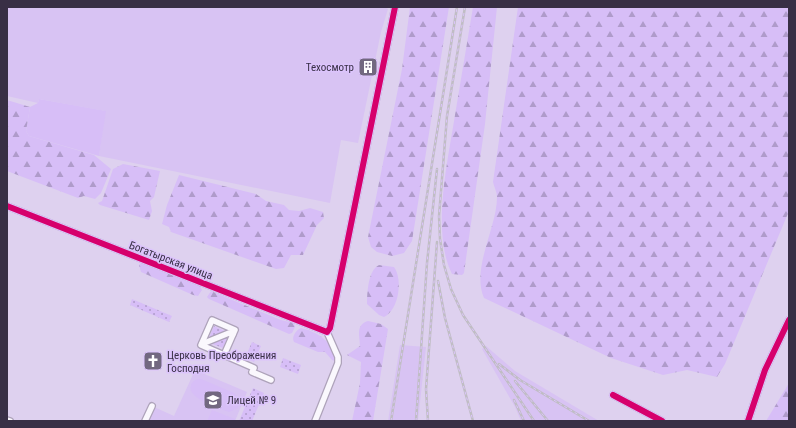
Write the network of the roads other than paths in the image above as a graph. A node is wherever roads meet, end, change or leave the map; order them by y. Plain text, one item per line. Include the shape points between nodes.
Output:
1 (394, 7) edge
2 (7, 206) edge
3 (789, 320) edge
4 (327, 332) junction
5 (233, 334) junction
6 (201, 345) junction
7 (224, 354) junction
8 (271, 380) dead end
9 (613, 395) dead end
10 (152, 406) dead end
11 (7, 420) edge
12 (10, 421) edge
13 (145, 421) edge
14 (315, 421) edge
15 (662, 421) edge
16 (748, 421) edge

1 - 4 street via 341,280
2 - 4 street, Богатырская улица
3 - 16 street via 765,370
4 - 14 street via 338,357 338,363
5 - 6 street
5 - 6 street via 235,330 212,320
5 - 7 street
6 - 7 street
7 - 8 street via 254,368 252,372
9 - 15 street
10 - 13 street
11 - 12 street

